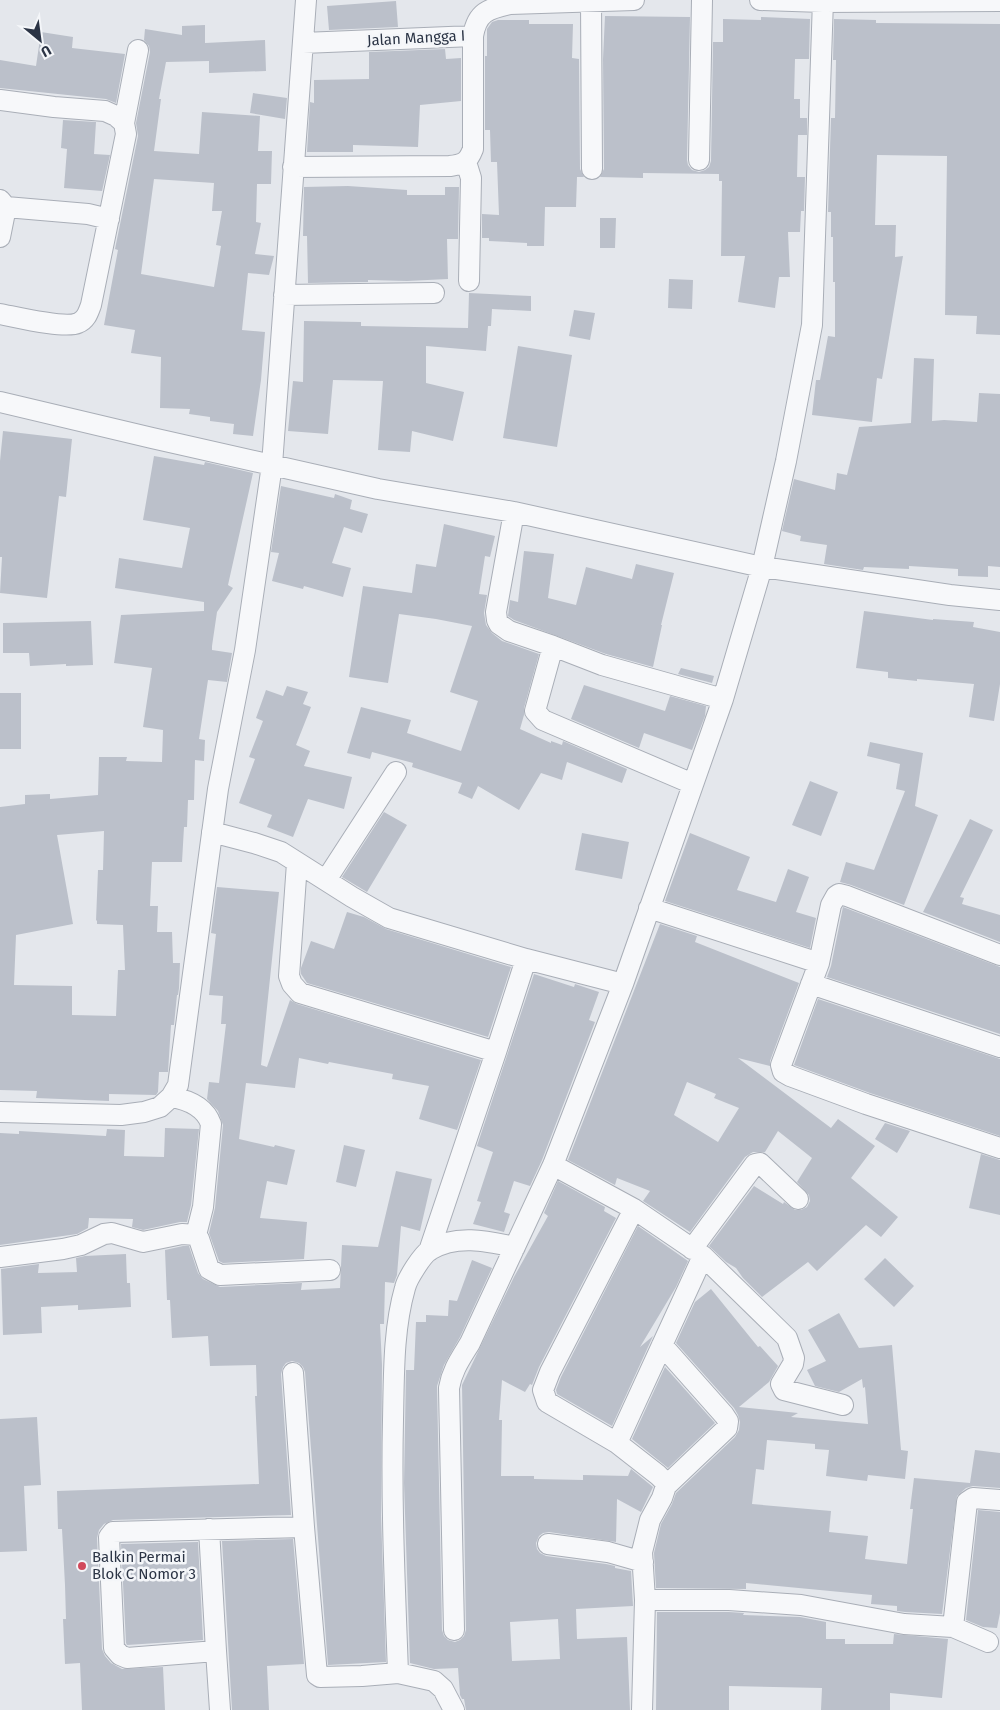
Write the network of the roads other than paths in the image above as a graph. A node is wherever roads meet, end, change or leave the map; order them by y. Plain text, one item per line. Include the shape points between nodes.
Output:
1 (306, 0) edge
2 (634, 0) edge
3 (702, 0) edge
4 (760, 0) edge
5 (591, 1) edge
6 (823, 1) edge
7 (1000, 1) edge
8 (510, 2) edge
9 (473, 36) junction
10 (303, 43) junction
11 (138, 50) dead end
12 (0, 100) edge
13 (124, 123) junction
14 (699, 160) dead end
15 (466, 162) junction
16 (292, 167) junction
17 (592, 169) dead end
18 (3, 204) edge
19 (109, 219) junction
20 (0, 237) edge
21 (470, 281) dead end
22 (434, 294) dead end
23 (284, 295) junction
24 (0, 314) edge
25 (0, 402) edge
26 (272, 465) junction
27 (514, 512) junction
28 (762, 567) junction
29 (1000, 600) edge
30 (553, 646) junction
31 (723, 699) junction
32 (396, 772) dead end
33 (693, 784) junction
34 (212, 832) junction
35 (297, 863) junction
36 (326, 880) junction
37 (649, 908) junction
38 (1000, 955) edge
39 (526, 959) junction
40 (819, 963) junction
41 (623, 984) junction
42 (811, 984) junction
43 (1000, 1047) edge
44 (496, 1052) junction
45 (171, 1097) junction
46 (0, 1112) edge
47 (1000, 1148) edge
48 (553, 1165) junction
49 (798, 1199) dead end
50 (634, 1209) junction
51 (196, 1235) junction
52 (515, 1247) junction
53 (429, 1251) junction
54 (698, 1253) junction
55 (0, 1257) edge
56 (330, 1270) dead end
57 (662, 1346) junction
58 (293, 1373) dead end
59 (843, 1405) dead end
60 (617, 1442) junction
61 (666, 1486) junction
62 (1000, 1500) edge
63 (304, 1528) junction
64 (209, 1529) junction
65 (548, 1544) dead end
66 (643, 1562) junction
67 (645, 1600) junction
68 (952, 1628) junction
69 (454, 1630) dead end
70 (988, 1642) dead end
71 (216, 1651) junction
72 (398, 1673) junction
73 (220, 1710) edge
74 (454, 1710) edge
75 (642, 1710) edge

1 - 10 street
2 - 5 street, Jalan Mangga I
3 - 14 street
4 - 6 street
5 - 8 street, Jalan Mangga I
5 - 17 street
6 - 7 street
6 - 28 street via 812,325
8 - 9 street, Jalan Mangga I via 484,14 475,24
9 - 10 street, Jalan Mangga I
9 - 15 street via 473,149
10 - 16 street
11 - 13 street
12 - 13 street via 105,112
13 - 19 street via 126,134
15 - 16 street via 450,166
15 - 21 street via 471,178
16 - 23 street
18 - 19 street
18 - 20 street
19 - 24 street via 92,305 86,317 77,324 63,325
22 - 23 street
23 - 26 street
25 - 26 street
26 - 27 street via 378,489
26 - 34 street
27 - 28 street
27 - 30 street via 496,620 509,631
28 - 29 street
28 - 31 street
30 - 31 street via 602,665
30 - 33 street via 535,711 543,720
31 - 33 street
32 - 36 street
33 - 37 street
34 - 35 street via 281,852
34 - 45 street via 178,1084
35 - 36 street
35 - 44 street via 289,976 300,993
36 - 39 street via 389,918
37 - 40 street
37 - 41 street
38 - 40 street via 839,894 831,905
39 - 41 street
39 - 44 street
40 - 42 street
41 - 48 street
42 - 43 street
42 - 47 street via 784,1055 783,1072 866,1104
44 - 53 street
45 - 46 street via 152,1110 121,1115
45 - 51 street via 198,1106 208,1114 211,1124 203,1207
48 - 50 street
48 - 52 street
49 - 54 street via 760,1163 755,1164
50 - 54 street
50 - 60 street via 543,1390 547,1402
51 - 55 street via 182,1234 143,1242 112,1233 63,1249
51 - 56 street via 209,1268 220,1275
52 - 53 street via 469,1240 450,1242
52 - 69 street via 470,1343 454,1368 449,1388
53 - 72 street via 405,1285 397,1326 392,1470
54 - 57 street
54 - 59 street via 786,1338 794,1358 781,1384 784,1390
57 - 60 street
57 - 61 street via 728,1421 727,1428
58 - 63 street
60 - 61 street via 658,1475
61 - 66 street via 646,1533
62 - 68 street via 973,1498 967,1502
63 - 64 street
63 - 72 street via 317,1675
64 - 71 street
64 - 71 street via 111,1534 114,1648 126,1658
65 - 66 street via 608,1552
66 - 67 street
67 - 68 street via 761,1601 904,1624
67 - 75 street
68 - 70 street
71 - 73 street
72 - 74 street via 434,1681

